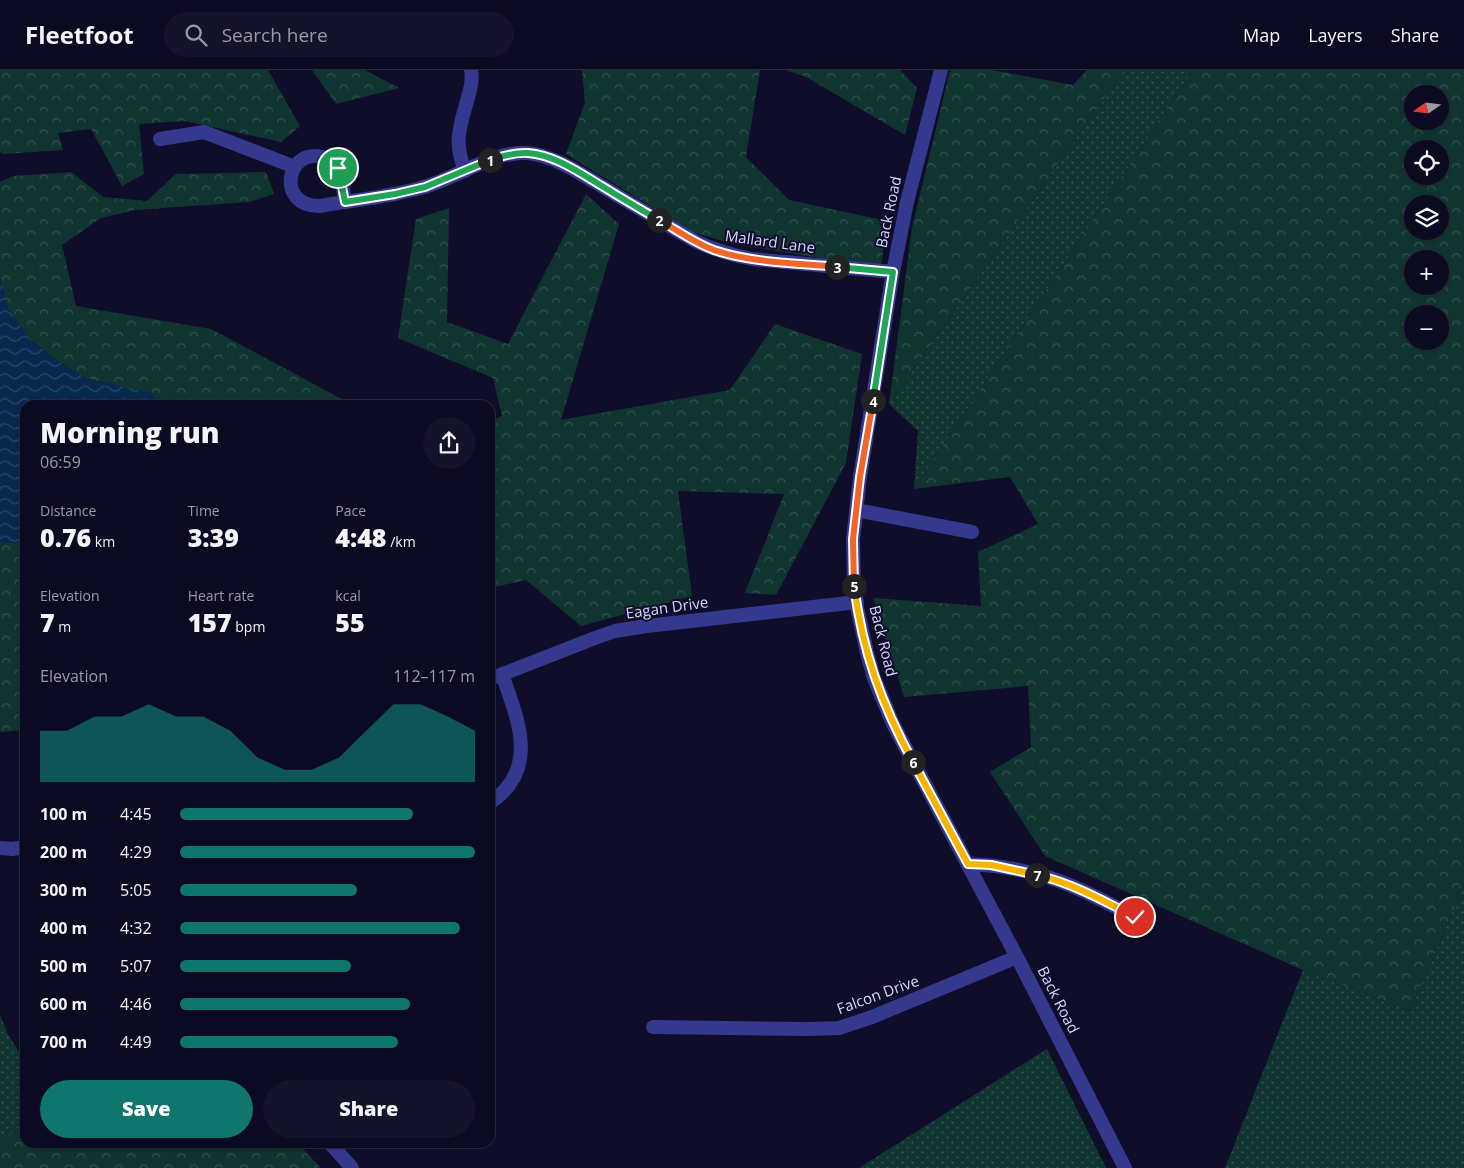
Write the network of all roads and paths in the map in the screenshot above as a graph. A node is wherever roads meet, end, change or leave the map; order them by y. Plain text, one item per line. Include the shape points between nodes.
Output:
1 (471, 70) edge
2 (941, 70) edge
3 (160, 139) dead end
4 (295, 167) junction
5 (465, 171) junction
6 (345, 202) junction
7 (893, 272) junction
8 (856, 510) junction
9 (972, 532) dead end
10 (856, 602) junction
11 (496, 676) edge
12 (495, 799) edge
13 (0, 848) edge
14 (20, 848) edge
15 (968, 864) junction
16 (1135, 917) dead end
17 (1017, 957) junction
18 (653, 1027) dead end
19 (334, 1148) edge
20 (352, 1168) edge
21 (1125, 1168) edge

1 - 5 street via 471,84 458,140
2 - 7 street, Back Road via 907,202
3 - 4 street via 204,132
4 - 6 street, Mallard Lane via 290,183 292,191 303,203 319,206
4 - 6 street via 308,157 324,157 332,161 338,168
5 - 6 street, Mallard Lane via 410,191
5 - 7 street, Mallard Lane via 503,156 528,153 542,156 586,177 694,241 730,255
7 - 8 street, Back Road
8 - 9 street
8 - 10 street, Back Road via 853,539
10 - 11 street, Eagan Drive via 615,632
10 - 15 street, Back Road via 866,653 885,705
11 - 12 street via 519,725 522,743 516,775
13 - 14 street
15 - 16 street via 991,865 1048,878 1100,898
15 - 17 street, Back Road
17 - 18 street, Falcon Drive via 839,1028
17 - 21 street, Back Road
19 - 20 street

